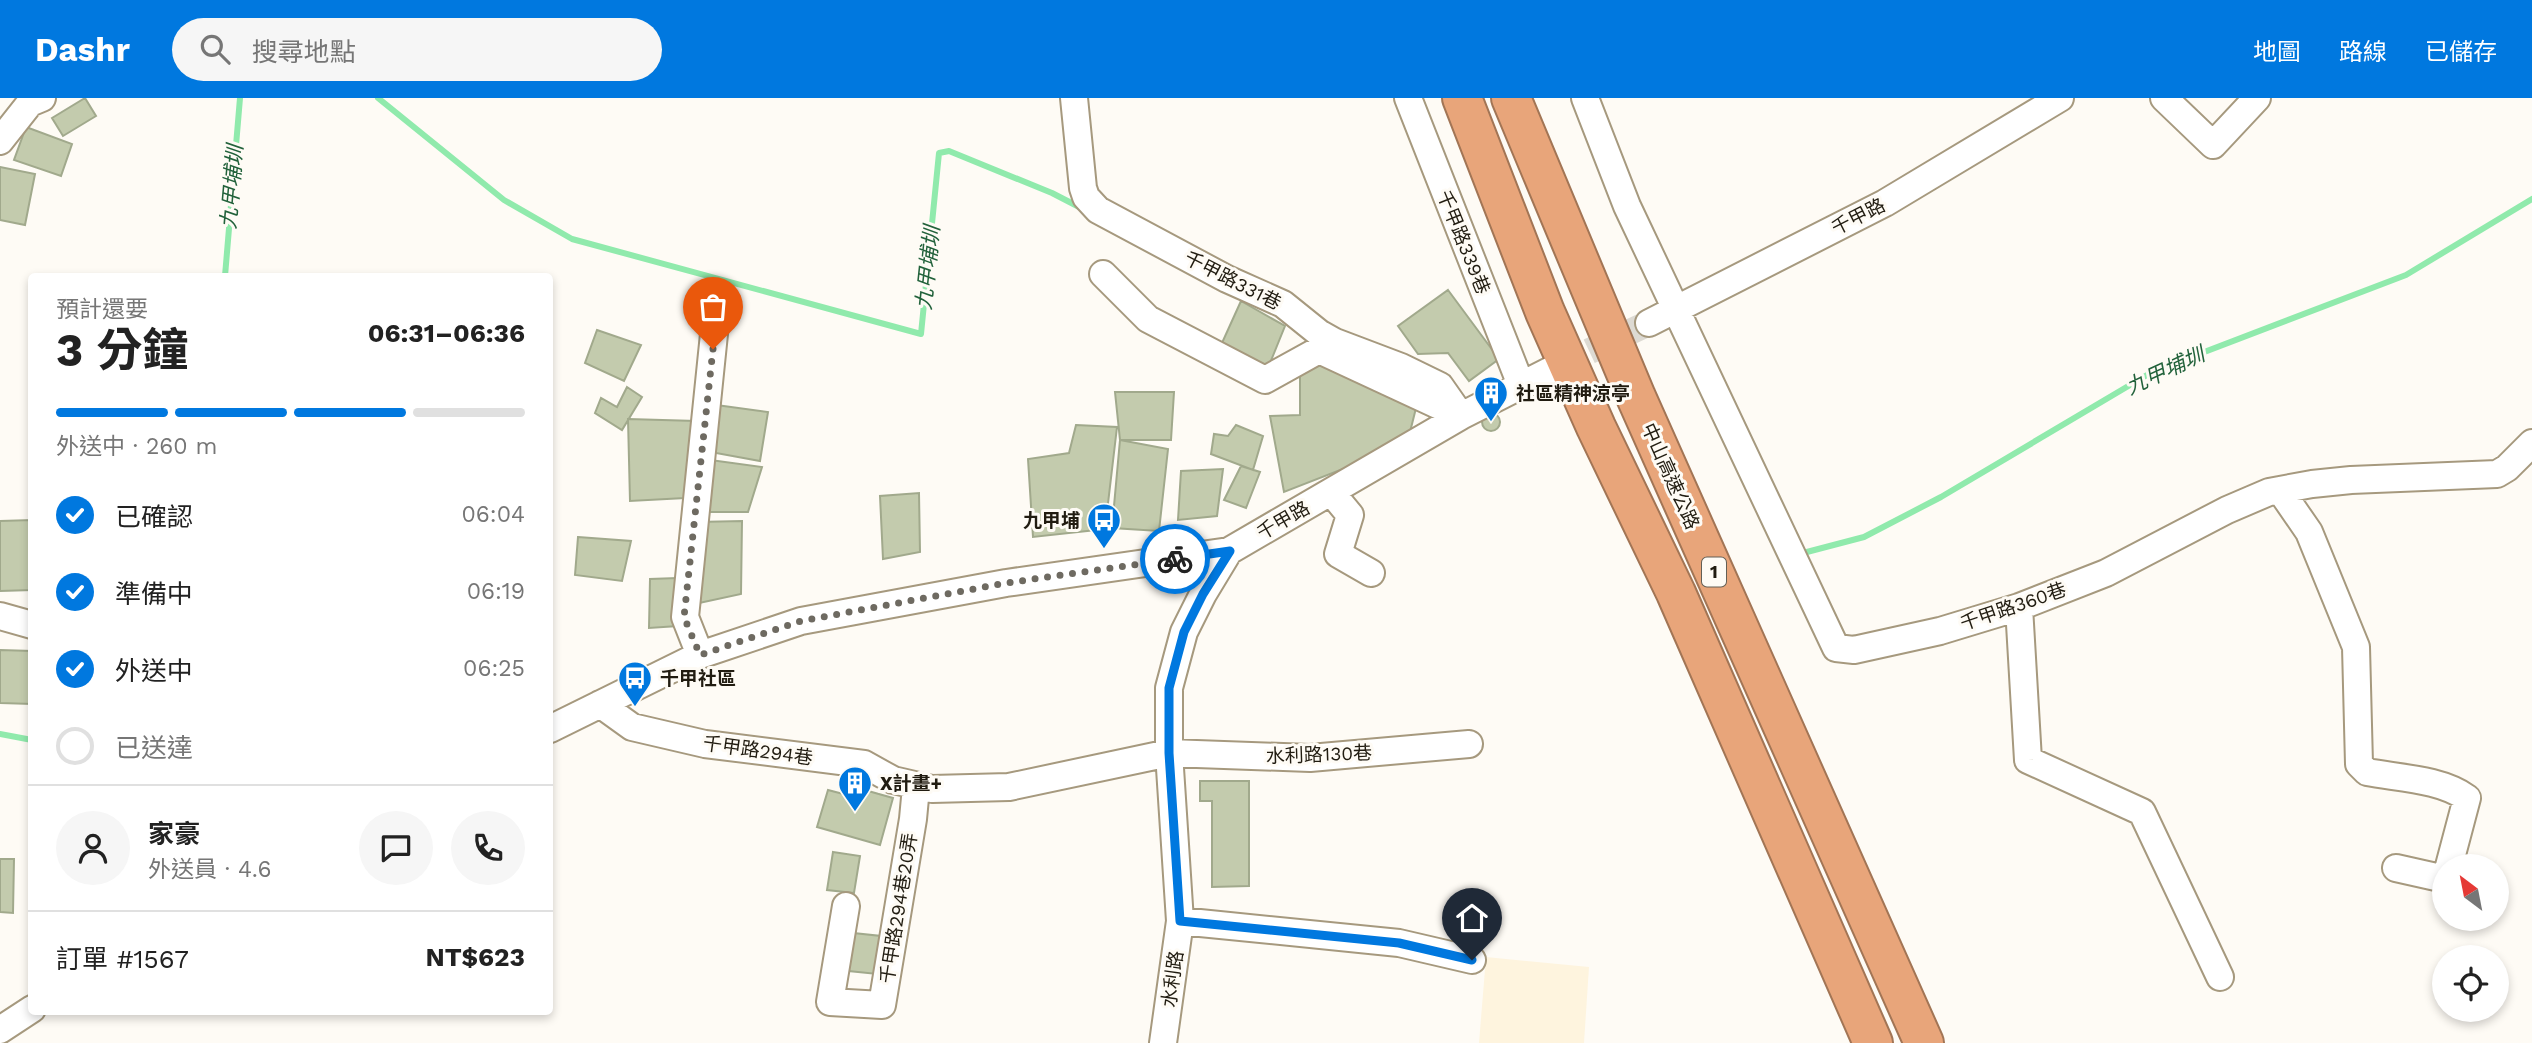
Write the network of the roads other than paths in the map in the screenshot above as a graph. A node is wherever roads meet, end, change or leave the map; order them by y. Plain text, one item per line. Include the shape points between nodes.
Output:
1 (41, 98) edge
2 (1074, 98) edge
3 (1408, 98) edge
4 (1462, 98) edge
5 (1511, 98) edge
6 (1584, 98) edge
7 (2060, 98) edge
8 (2164, 98) edge
9 (2257, 98) edge
10 (0, 141) edge
11 (1103, 274) dead end
12 (718, 295) dead end
13 (1677, 310) junction
14 (1649, 323) tunnel mouth
15 (1553, 369) tunnel mouth
16 (1521, 385) junction
17 (1461, 416) junction
18 (2532, 443) edge
19 (2280, 490) junction
20 (1331, 492) junction
21 (1230, 551) junction
22 (1371, 573) dead end
23 (2019, 607) junction
24 (0, 616) edge
25 (28, 624) edge
26 (700, 655) junction
27 (600, 704) junction
28 (553, 728) edge
29 (1469, 744) dead end
30 (1169, 753) junction
31 (916, 787) junction
32 (2452, 854) edge
33 (2396, 867) dead end
34 (2432, 876) edge
35 (846, 906) dead end
36 (1180, 921) junction
37 (1472, 960) dead end
38 (2220, 977) dead end
39 (28, 1011) edge
40 (1, 1021) edge
41 (1163, 1043) edge
42 (1872, 1043) edge
43 (1923, 1043) edge

1 - 10 street via 30,103
2 - 17 street, 千甲路331巷 via 1083,188 1098,210 1283,304 1335,342 1440,386
3 - 16 street, 千甲路339巷
4 - 42 highway, 1 via 1545,312 1676,593
5 - 43 highway, 中山高速公路 / 1 via 1636,397
6 - 13 street via 1627,206
7 - 13 street, 千甲路 via 1885,203
8 - 9 street via 2213,145
11 - 17 street via 1148,319 1265,380 1319,350
12 - 26 street via 684,617
13 - 14 street, 千甲路
13 - 23 street, 千甲路360巷 via 1836,648 1854,650 1927,634
15 - 16 street, 千甲路
16 - 17 street, 千甲路
17 - 20 street, 千甲路
18 - 19 street, 千甲路360巷 via 2497,474 2351,480
19 - 23 street, 千甲路360巷 via 2227,510 2106,573
19 - 32 street via 2309,532 2356,647 2359,764 2367,772 2440,785 2467,798
20 - 21 street, 千甲路
20 - 22 street via 1350,515 1338,554
21 - 26 street, 千甲路 via 1006,583 801,621
21 - 30 street, 水利路 via 1184,632 1174,665 1169,688
23 - 38 street via 2028,760 2142,812
24 - 25 street
26 - 27 street, 千甲路
27 - 28 street, 千甲路
27 - 31 street, 千甲路294巷 via 632,727 705,744 864,764
29 - 30 street, 水利路130巷 via 1310,758
30 - 31 street, 千甲路294巷 via 1009,787
30 - 36 street, 水利路
31 - 35 street, 千甲路294巷20弄 via 882,1005 830,1002
33 - 34 street
36 - 37 street via 1399,943
36 - 41 street, 水利路
39 - 40 street

